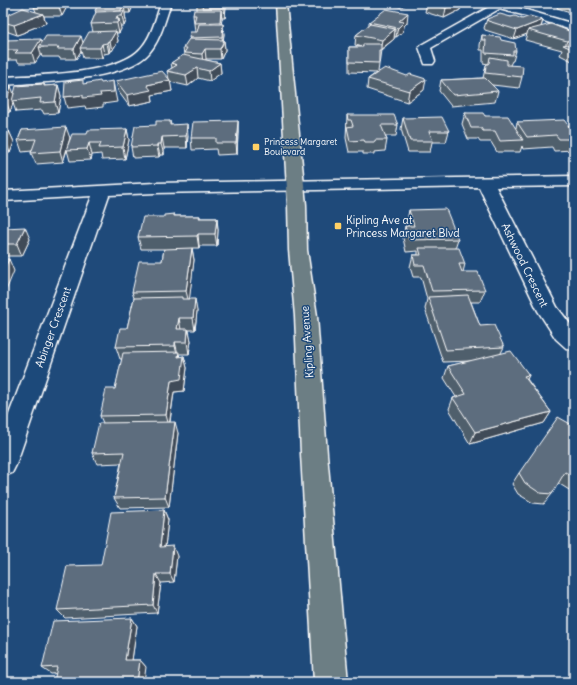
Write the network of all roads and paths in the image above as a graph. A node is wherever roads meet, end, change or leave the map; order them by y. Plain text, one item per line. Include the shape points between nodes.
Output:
1 (166, 3) edge
2 (281, 3) edge
3 (486, 3) edge
4 (499, 5) junction
5 (574, 28) edge
6 (429, 61) dead end
7 (3, 81) edge
8 (574, 181) edge
9 (485, 182) junction
10 (295, 185) junction
11 (103, 190) junction
12 (3, 196) edge
13 (574, 342) edge
14 (3, 465) edge
15 (331, 682) edge

1 - 7 street via 154,38 135,60 92,73
2 - 10 main road, Kipling Avenue
3 - 4 street
4 - 5 street
4 - 6 street via 425,46
8 - 9 street
9 - 10 street
9 - 13 street, Ashwood Crescent via 548,311
10 - 11 street
10 - 15 main road, Kipling Avenue
11 - 12 street
11 - 14 street, Abinger Crescent

